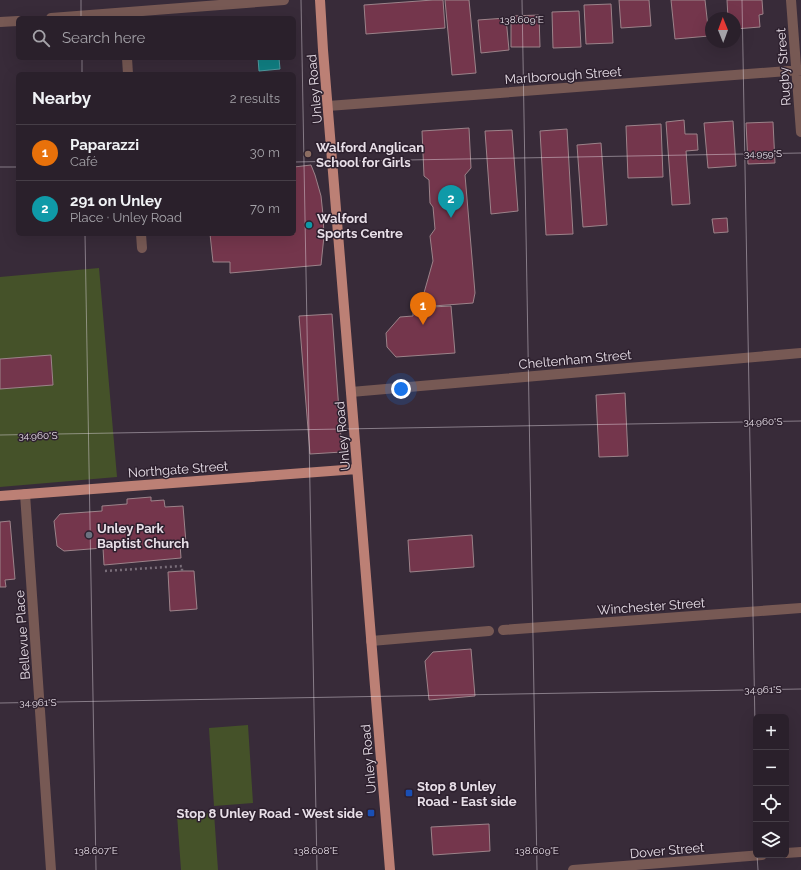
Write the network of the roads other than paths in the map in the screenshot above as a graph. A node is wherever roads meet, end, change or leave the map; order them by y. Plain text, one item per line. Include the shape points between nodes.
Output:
1 (284, 0) edge
2 (320, 0) edge
3 (791, 0) edge
4 (205, 3) edge
5 (123, 15) edge
6 (99, 16) edge
7 (16, 20) edge
8 (0, 22) edge
9 (127, 60) edge
10 (799, 70) edge
11 (128, 72) edge
12 (328, 106) junction
13 (801, 132) edge
14 (141, 236) edge
15 (142, 248) dead end
16 (801, 353) edge
17 (351, 392) junction
18 (357, 469) junction
19 (26, 494) junction
20 (0, 496) edge
21 (801, 608) edge
22 (503, 630) dead end
23 (489, 631) dead end
24 (371, 641) junction
25 (801, 852) edge
26 (789, 853) edge
27 (753, 856) edge
28 (50, 870) edge
29 (390, 870) edge
30 (573, 870) edge

1 - 4 street
2 - 12 main road, Unley Road
3 - 10 street, Rugby Street
4 - 5 street
5 - 6 street
7 - 8 street
9 - 11 street
10 - 12 street, Marlborough Street
10 - 13 street, Rugby Street
12 - 17 main road, Unley Road
14 - 15 street
16 - 17 street, Cheltenham Street
17 - 18 main road, Unley Road
18 - 19 main road, Northgate Street
18 - 24 main road, Unley Road
19 - 20 main road, Northgate Street
19 - 28 street, Bellevue Place
21 - 22 street, Winchester Street
23 - 24 street
24 - 29 main road, Unley Road
25 - 26 street
27 - 30 street, Dover Street

